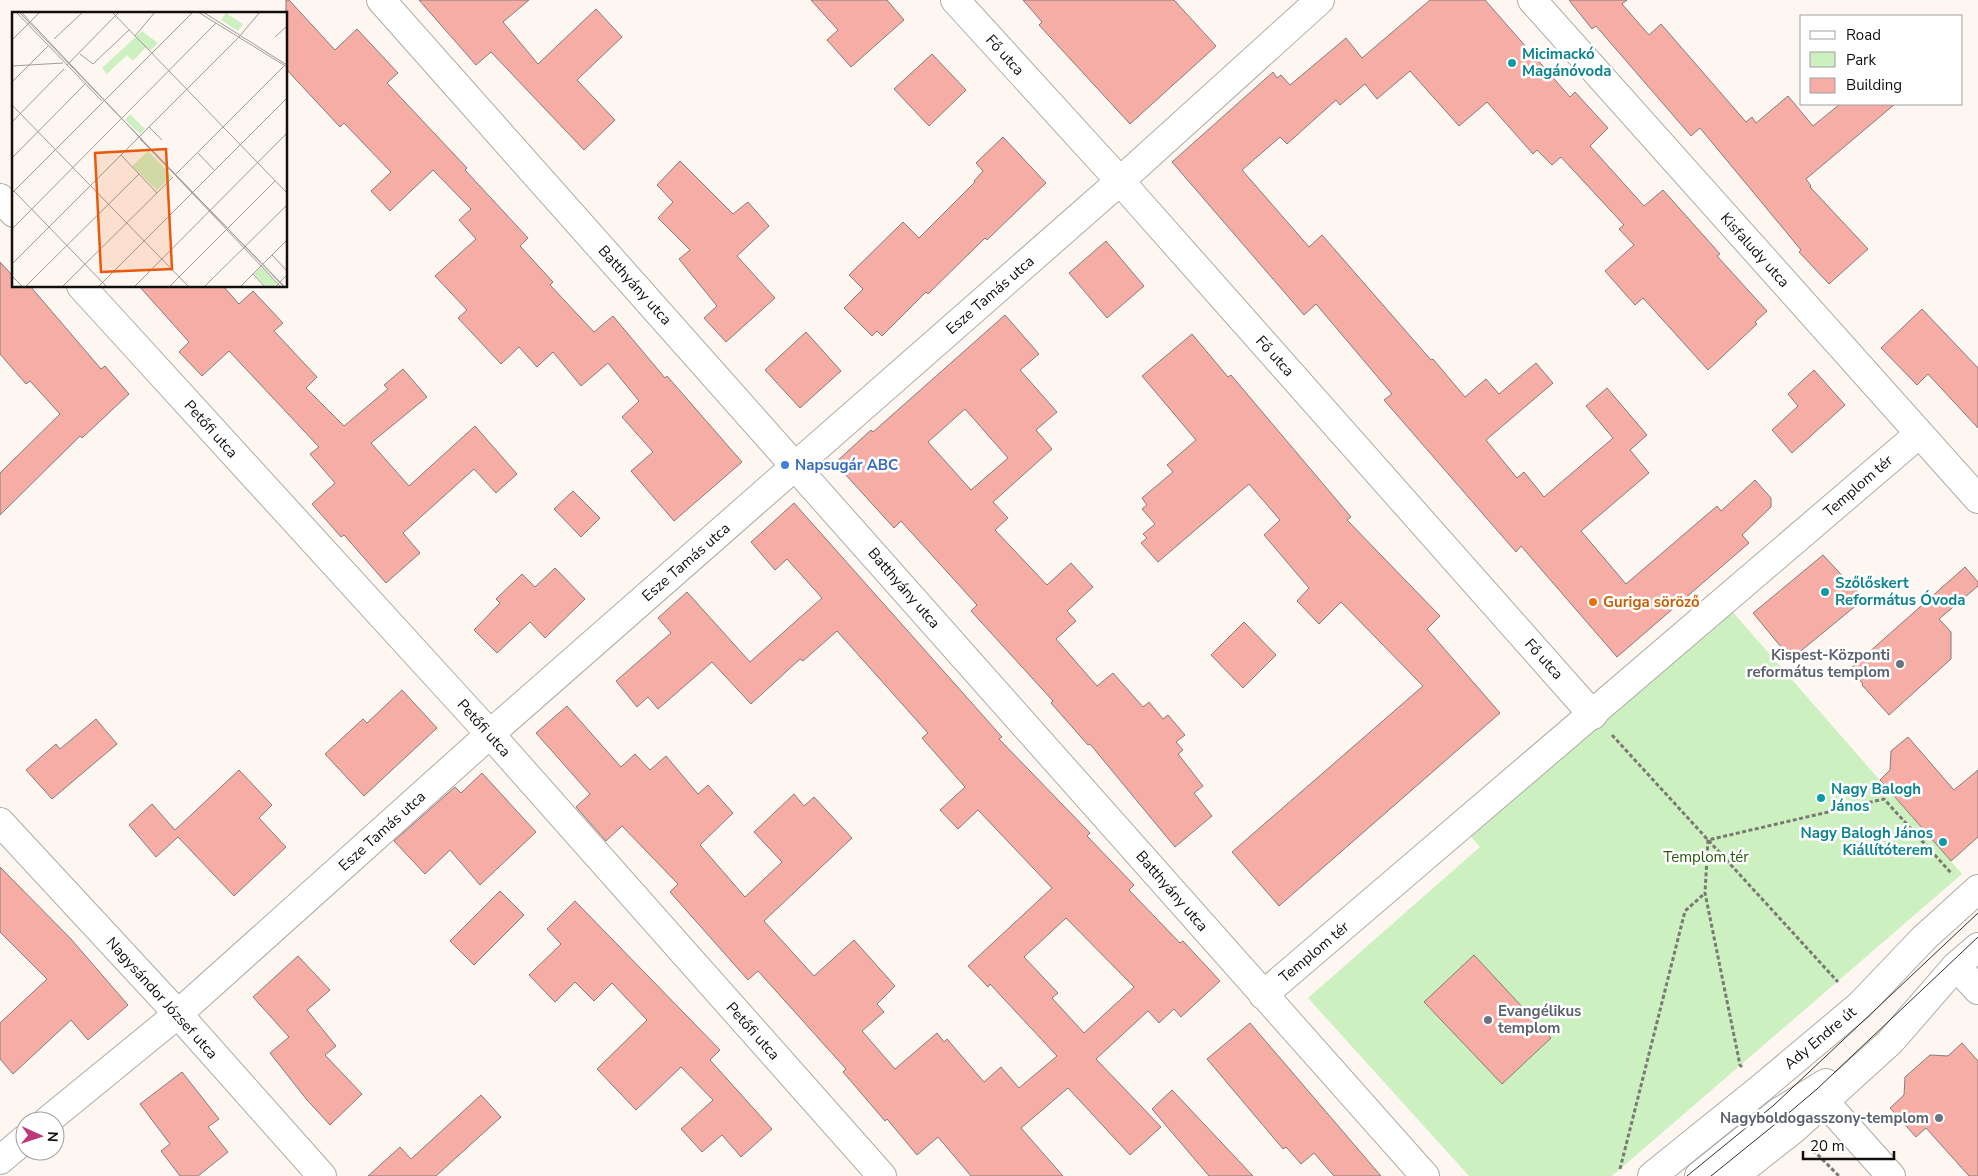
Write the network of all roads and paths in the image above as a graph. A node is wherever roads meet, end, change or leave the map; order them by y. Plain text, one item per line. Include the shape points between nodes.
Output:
1 (382, 0) edge
2 (955, 0) edge
3 (1320, 0) edge
4 (1532, 0) edge
5 (1120, 181) junction
6 (0, 198) edge
7 (12, 211) edge
8 (83, 288) edge
9 (1919, 434) junction
10 (796, 466) junction
11 (1978, 499) edge
12 (1593, 715) junction
13 (490, 734) junction
14 (0, 822) edge
15 (1708, 840) junction
16 (1968, 884) edge
17 (1705, 894) junction
18 (1978, 947) edge
19 (1956, 966) junction
20 (1838, 982) dead end
21 (1978, 990) edge
22 (1263, 995) junction
23 (1860, 1005) junction
24 (178, 1014) junction
25 (1890, 1042) junction
26 (1760, 1089) junction
27 (1824, 1101) junction
28 (60, 1111) edge
29 (1779, 1112) junction
30 (15, 1147) edge
31 (1811, 1148) dead end
32 (0, 1160) edge
33 (1620, 1169) dead end
34 (322, 1176) edge
35 (882, 1176) edge
36 (1425, 1176) edge
37 (1652, 1176) edge
38 (1699, 1176) edge
39 (1734, 1176) edge
40 (1839, 1176) edge
41 (1891, 1176) edge

1 - 10 street, Batthyány utca
2 - 5 street, Fő utca
3 - 5 street, Esze Tamás utca
4 - 9 street, Kisfaludy utca
5 - 10 street, Esze Tamás utca
5 - 12 street, Fő utca
6 - 7 street
8 - 13 street, Petőfi utca
9 - 11 street, Kisfaludy utca
9 - 12 street, Templom tér
10 - 13 street, Esze Tamás utca
10 - 22 street, Batthyány utca
12 - 15 path
12 - 22 street, Templom tér
13 - 24 street, Esze Tamás utca
13 - 35 street, Petőfi utca
14 - 24 street, Nagysándor József utca
15 - 16 path via 1884,799
15 - 17 path
15 - 20 path
16 - 23 street, Ady Endre út via 1924,938
17 - 26 path via 1740,1065
17 - 33 path via 1685,911
18 - 19 street
19 - 21 street
19 - 25 street
22 - 36 street, Batthyány utca
23 - 26 street, Ady Endre út
23 - 29 street
24 - 28 street, Esze Tamás utca
24 - 34 street, Nagysándor József utca
25 - 27 street
25 - 29 street
26 - 37 street, Ady Endre út
27 - 39 street
27 - 41 street
29 - 38 street
30 - 32 street
31 - 40 path

